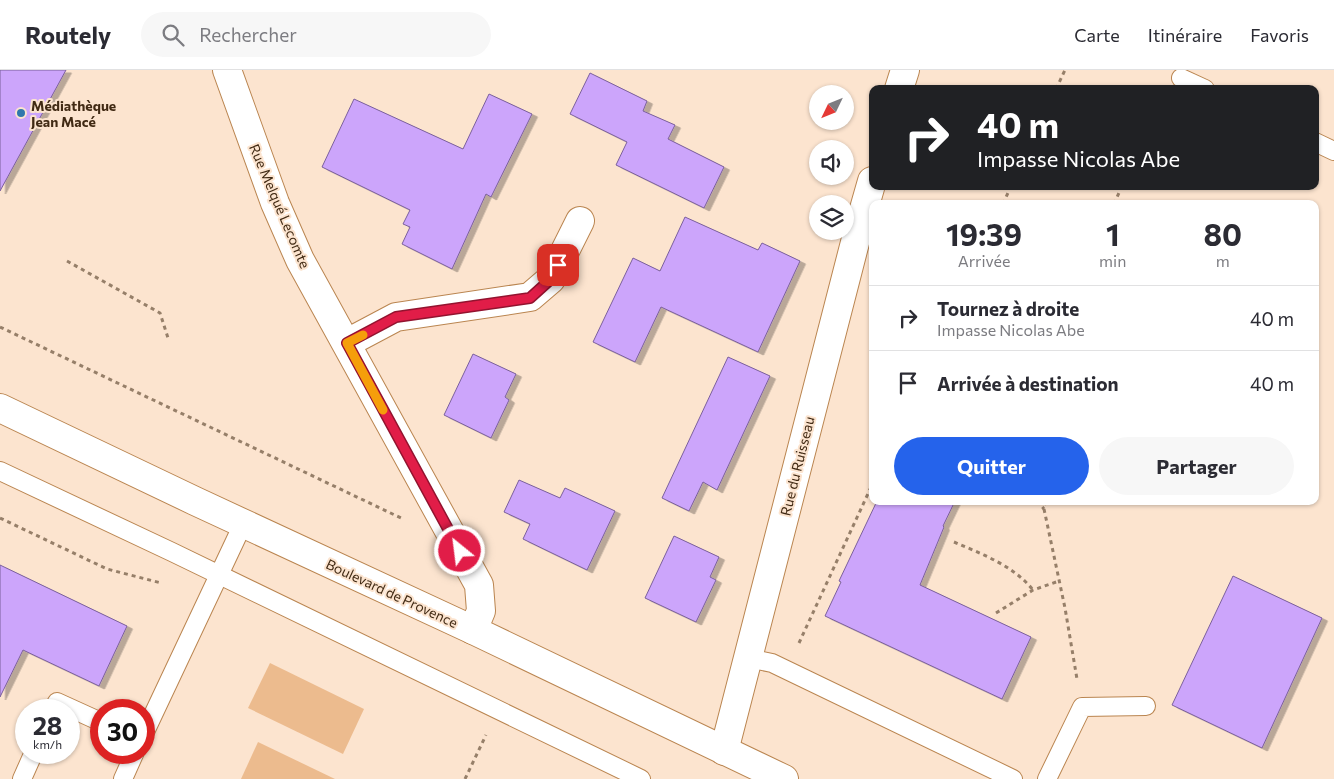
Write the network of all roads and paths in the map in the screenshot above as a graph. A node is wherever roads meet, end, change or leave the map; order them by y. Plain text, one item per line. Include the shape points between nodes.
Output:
1 (227, 70) edge
2 (905, 70) edge
3 (1065, 70) edge
4 (1181, 78) dead end
5 (901, 85) edge
6 (1058, 85) edge
7 (1196, 85) edge
8 (1319, 144) edge
9 (1334, 151) edge
10 (869, 190) edge
11 (580, 220) dead end
12 (67, 261) dead end
13 (0, 327) edge
14 (169, 342) dead end
15 (347, 343) junction
16 (0, 408) edge
17 (0, 471) edge
18 (869, 491) edge
19 (1040, 505) edge
20 (1044, 505) edge
21 (1044, 509) junction
22 (0, 518) edge
23 (405, 520) dead end
24 (243, 524) junction
25 (954, 542) dead end
26 (219, 575) junction
27 (1059, 581) junction
28 (1033, 590) junction
29 (206, 604) junction
30 (996, 613) dead end
31 (473, 630) junction
32 (748, 658) junction
33 (786, 670) junction
34 (1146, 706) dead end
35 (1082, 707) junction
36 (155, 711) edge
37 (495, 739) dead end
38 (724, 751) junction
39 (29, 764) edge
40 (129, 764) edge
41 (22, 779) edge
42 (122, 779) edge
43 (465, 779) edge
44 (640, 779) edge
45 (784, 779) edge
46 (1013, 779) edge
47 (1047, 779) edge

1 - 15 street, Rue Melqué Lecomte via 275,203 297,252
2 - 5 street
3 - 6 path
4 - 7 lane
8 - 9 lane
10 - 32 street, Rue du Ruisseau
11 - 15 street via 551,279 530,298 396,317
12 - 14 path via 160,313
13 - 23 path
15 - 31 street, Rue Melqué Lecomte via 479,585 481,611
16 - 24 street, Boulevard de Provence
17 - 26 lane
18 - 33 path
19 - 21 path
20 - 21 path
21 - 27 path
22 - 29 path via 107,569 158,581
24 - 26 lane
24 - 31 street, Boulevard de Provence
25 - 28 path via 1024,579
26 - 29 lane
26 - 44 lane
27 - 28 path
27 - 35 path
28 - 30 path
29 - 36 lane
31 - 38 street, Boulevard de Provence
32 - 33 lane
32 - 38 street, Rue du Ruisseau
33 - 46 lane
34 - 35 lane
35 - 47 lane
37 - 43 path via 486,734
38 - 45 street, Boulevard de Provence
39 - 41 lane
40 - 42 lane

